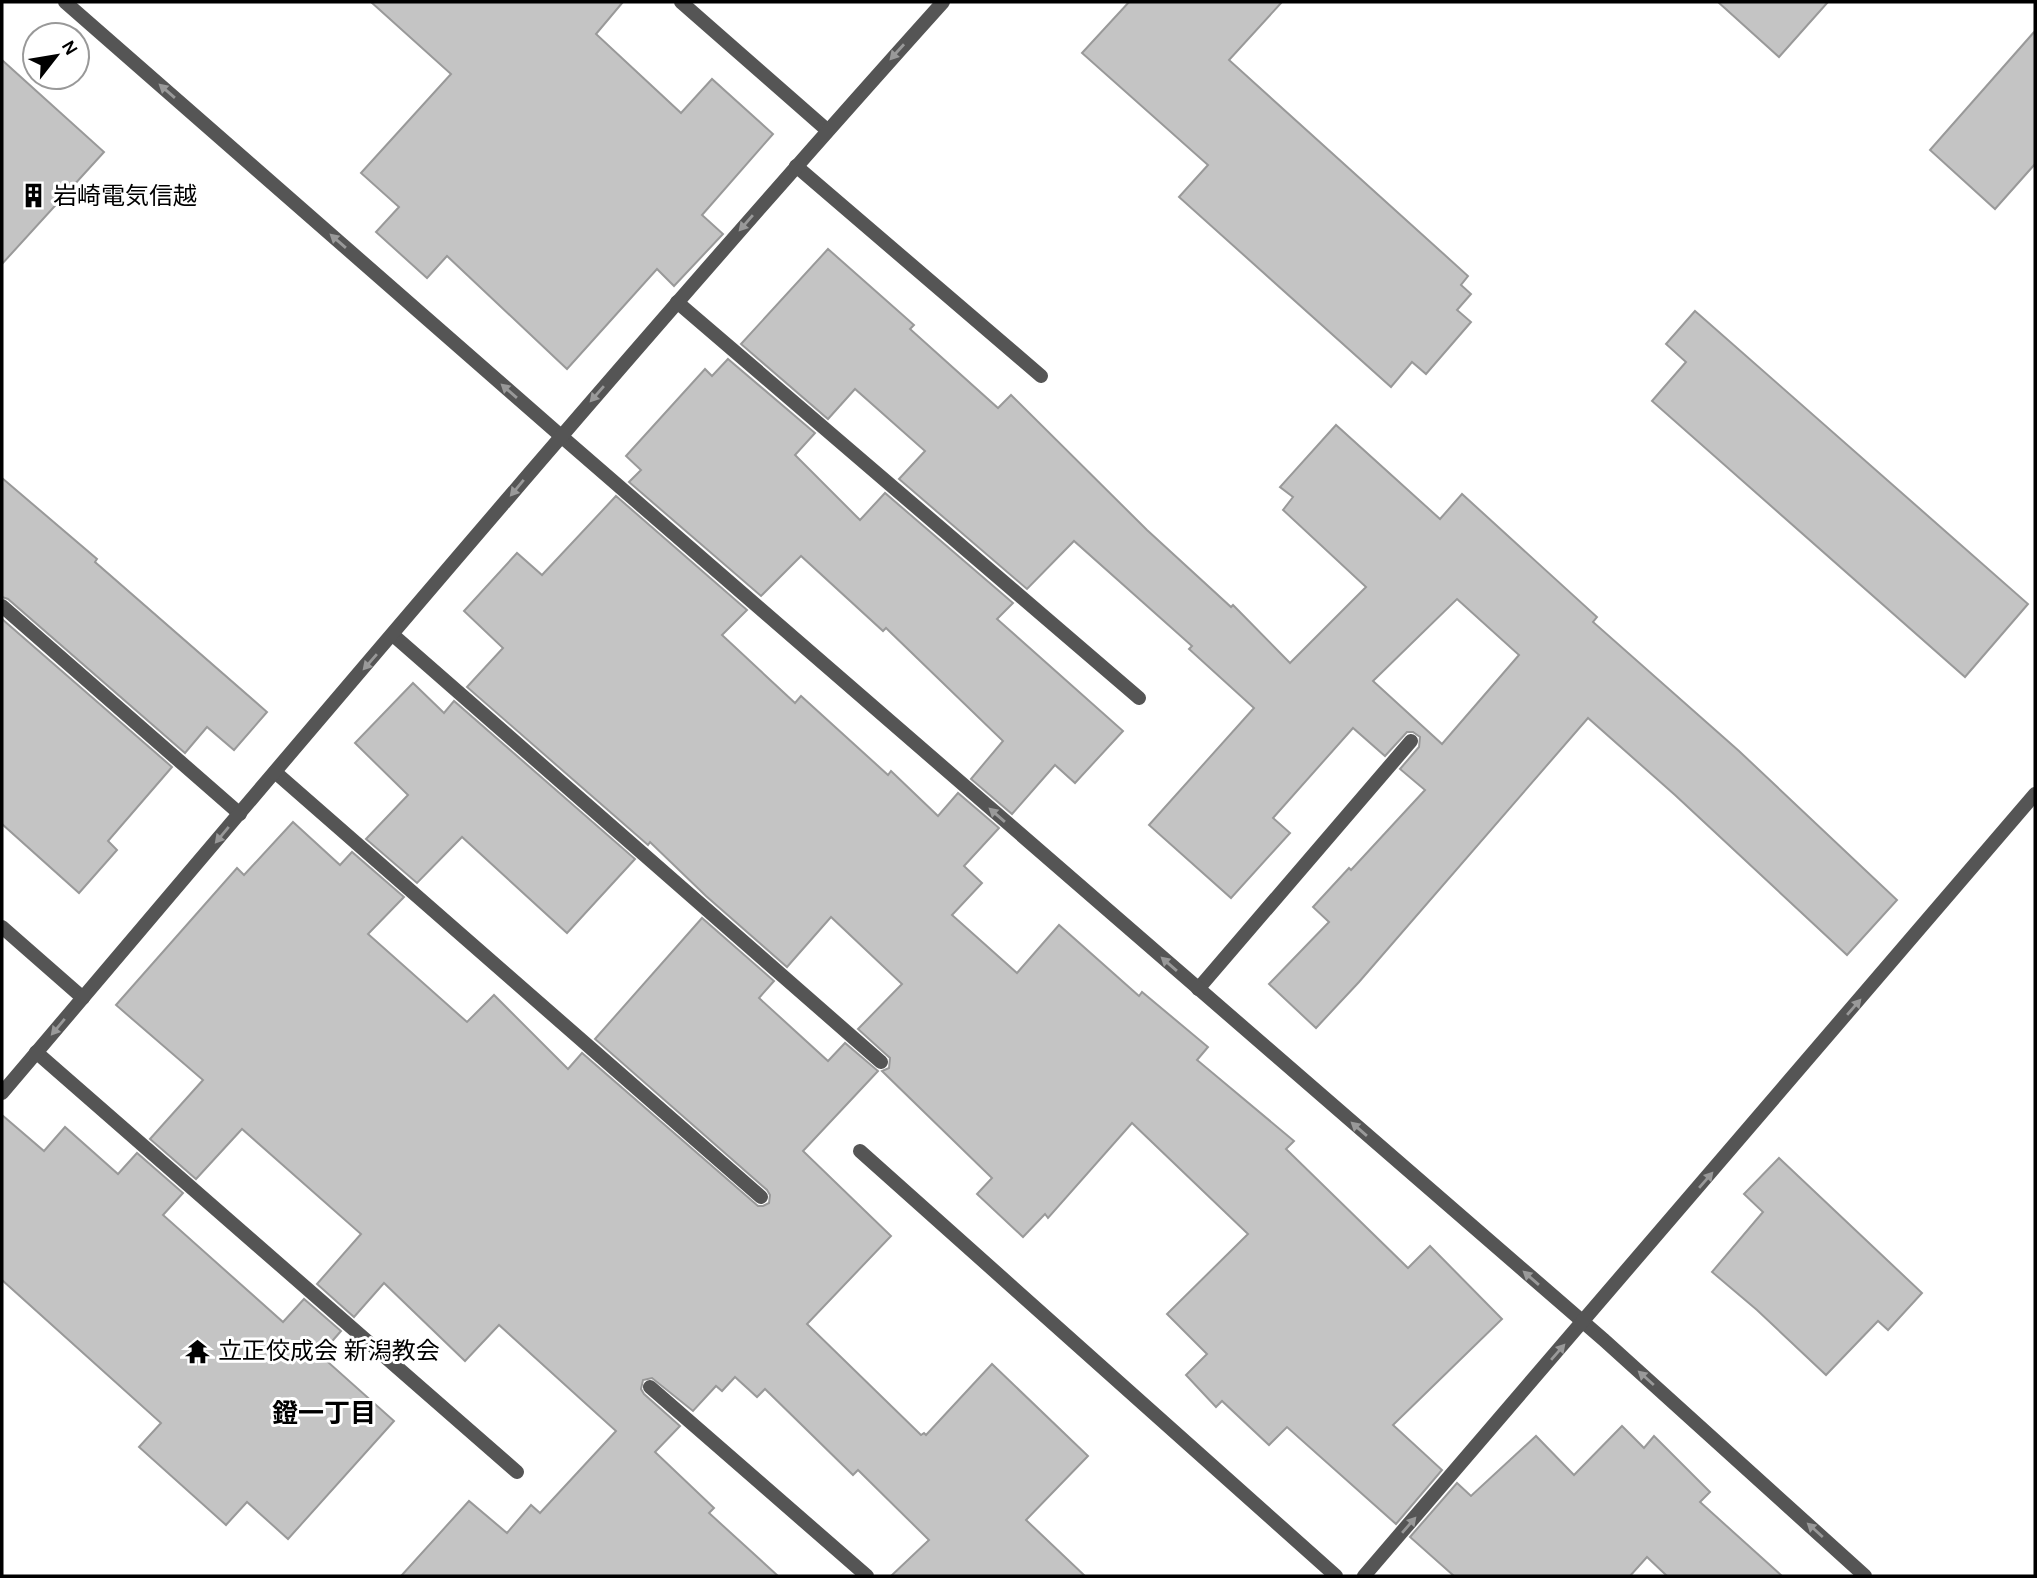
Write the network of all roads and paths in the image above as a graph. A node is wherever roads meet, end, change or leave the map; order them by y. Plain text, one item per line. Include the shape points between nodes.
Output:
1 (65, 2) edge
2 (681, 2) edge
3 (943, 2) edge
4 (827, 130) junction
5 (796, 166) junction
6 (677, 302) junction
7 (1041, 376) dead end
8 (561, 436) junction
9 (2, 606) edge
10 (393, 635) junction
11 (1139, 698) dead end
12 (1411, 741) dead end
13 (275, 772) junction
14 (2035, 794) edge
15 (240, 814) junction
16 (2, 928) edge
17 (1198, 989) junction
18 (83, 998) junction
19 (36, 1052) junction
20 (881, 1062) dead end
21 (2, 1093) edge
22 (860, 1152) dead end
23 (761, 1197) dead end
24 (1583, 1323) junction
25 (650, 1387) dead end
26 (517, 1472) dead end
27 (867, 1576) edge
28 (1336, 1576) edge
29 (1364, 1576) edge
30 (1865, 1576) edge

8 -> 1 street
2 - 4 street
3 -> 4 street
4 - 5 street
5 -> 6 street
5 - 7 street
6 -> 8 street
6 - 11 street
8 -> 10 street
17 -> 8 street
9 - 15 street
10 -> 13 street
10 - 20 street
12 - 17 street
13 - 15 street
13 - 23 street
24 -> 14 street
15 -> 18 street
16 - 18 street
24 -> 17 street
18 -> 19 street
19 - 21 street
19 - 26 street
22 - 28 street
29 -> 24 street
30 -> 24 street
25 - 27 street

